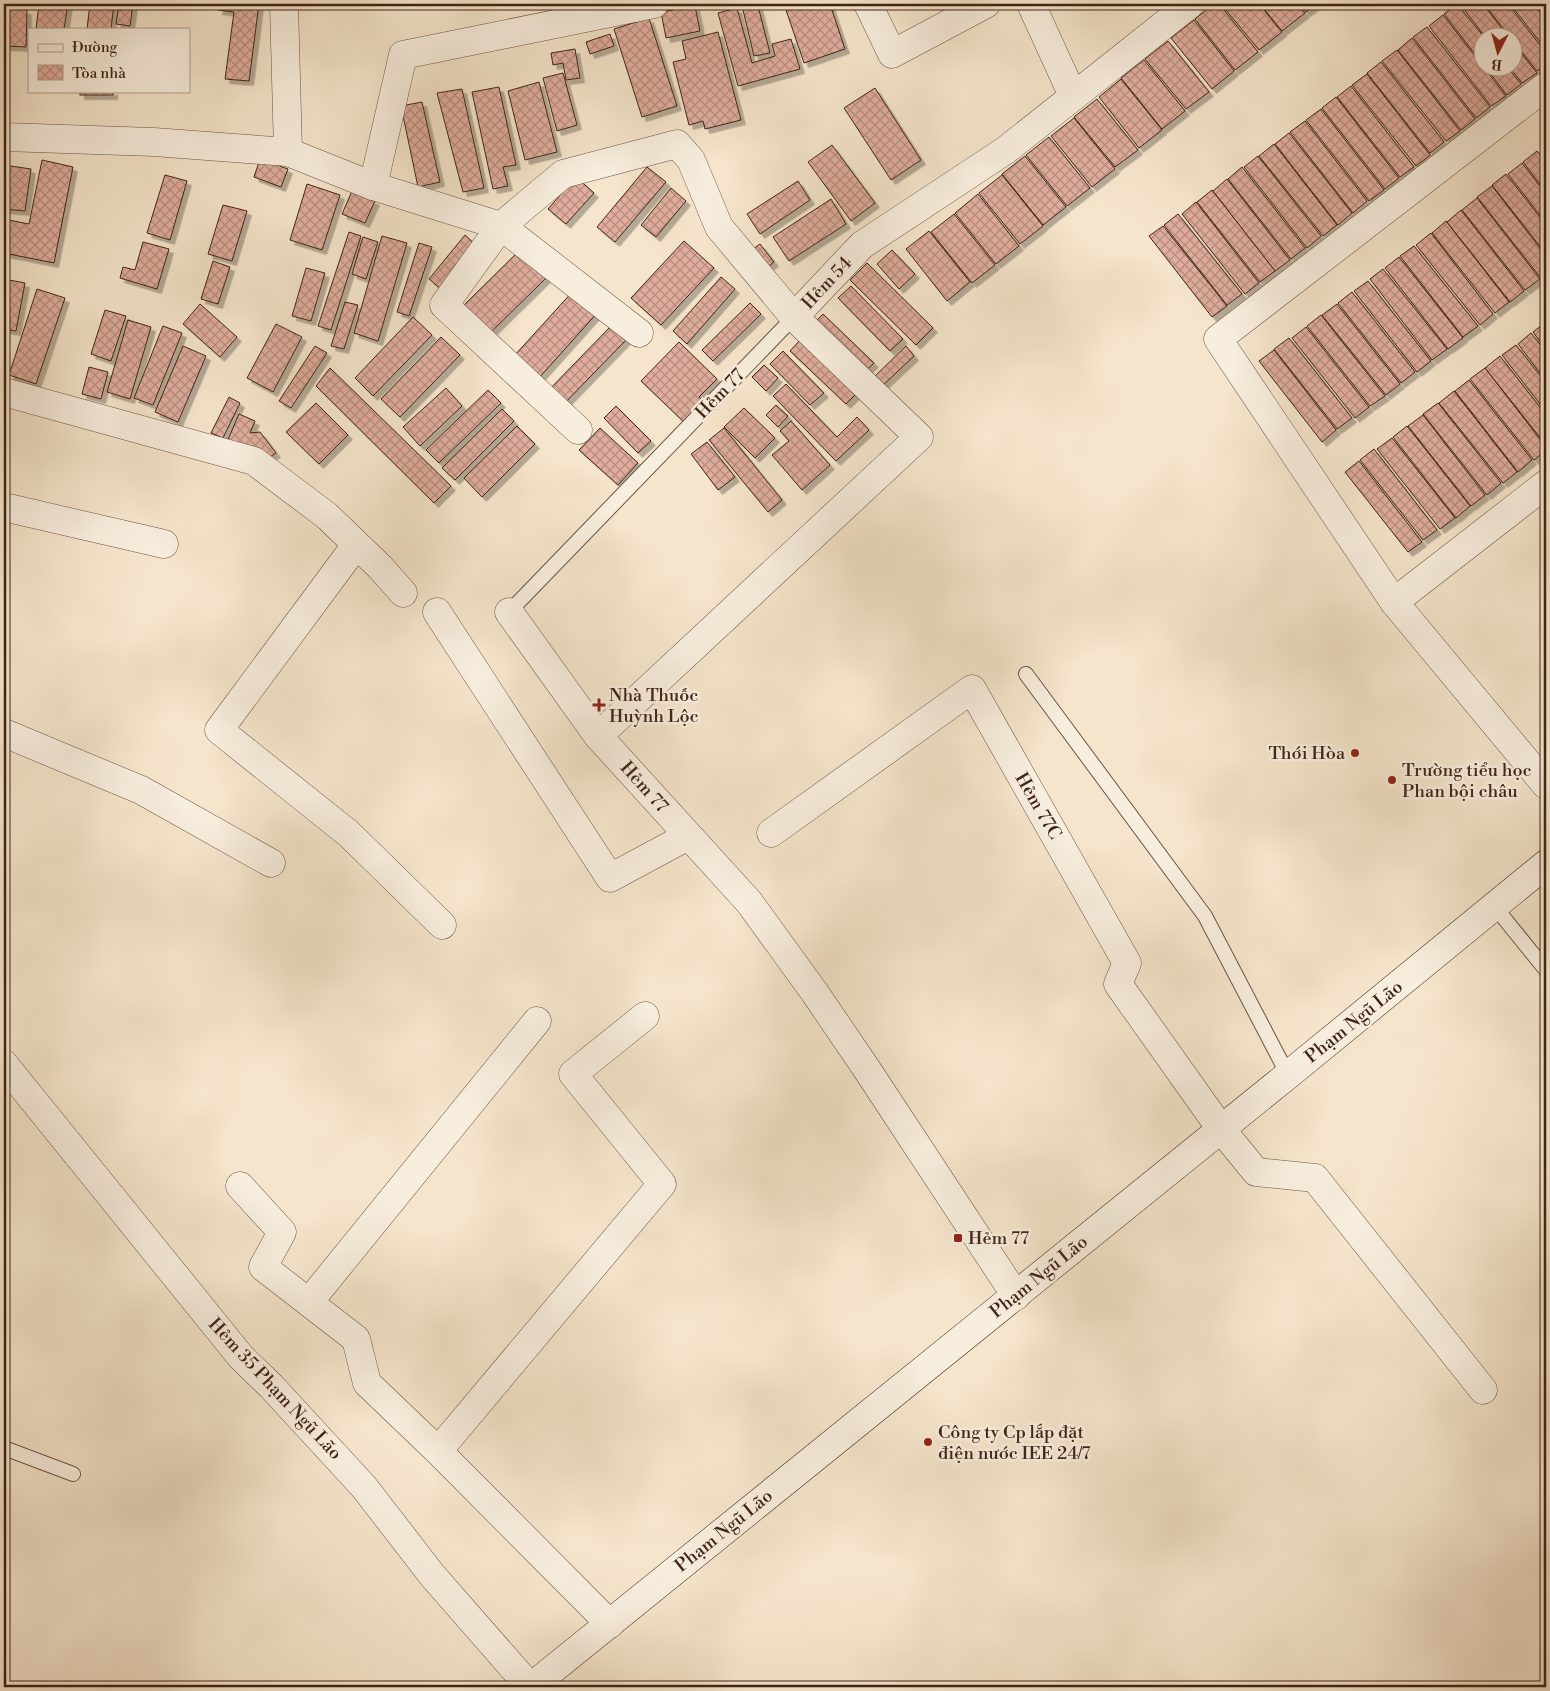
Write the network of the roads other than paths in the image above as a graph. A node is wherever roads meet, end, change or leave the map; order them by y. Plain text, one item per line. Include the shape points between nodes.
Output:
1 (284, 4) edge
2 (654, 4) edge
3 (868, 4) edge
4 (986, 4) edge
5 (1030, 4) edge
6 (1190, 4) edge
7 (1546, 86) edge
8 (1073, 96) junction
9 (4, 137) edge
10 (288, 152) junction
11 (373, 186) junction
12 (501, 226) junction
13 (794, 317) junction
14 (639, 333) dead end
15 (4, 392) edge
16 (578, 430) dead end
17 (1546, 484) edge
18 (4, 507) edge
19 (164, 544) dead end
20 (356, 545) junction
21 (403, 594) dead end
22 (1394, 602) junction
23 (437, 612) dead end
24 (508, 612) joint
25 (1026, 674) dead end
26 (4, 733) edge
27 (598, 736) junction
28 (1546, 785) edge
29 (771, 833) dead end
30 (688, 836) junction
31 (271, 863) dead end
32 (1546, 864) edge
33 (1495, 907) junction
34 (442, 926) dead end
35 (1546, 970) edge
36 (645, 1016) dead end
37 (537, 1021) dead end
38 (4, 1064) edge
39 (1288, 1075) junction
40 (1221, 1130) junction
41 (240, 1186) dead end
42 (1016, 1296) junction
43 (308, 1302) junction
44 (1483, 1390) dead end
45 (4, 1448) edge
46 (438, 1451) junction
47 (73, 1474) dead end
48 (610, 1624) junction
49 (530, 1687) edge

1 - 10 street
2 - 11 street via 403,54
3 - 4 street via 892,54
5 - 8 street
6 - 8 street, Hẻm 54
7 - 22 street via 1218,339
8 - 13 street, Hẻm 54 via 1006,150 862,245
9 - 10 street via 154,142
10 - 11 street
11 - 12 street
12 - 13 street, Hẻm 54 via 563,174 676,144 691,160 719,227
12 - 14 street
12 - 16 street via 444,305
13 - 24 lane, Hẻm 77
13 - 27 street via 919,437
15 - 20 street via 254,461 328,516
17 - 22 street
18 - 19 street
20 - 21 street
20 - 34 street via 219,730 349,834
22 - 28 street
23 - 30 street via 610,878
24 - 27 street, Hẻm 77
25 - 39 lane via 1205,916
26 - 31 street via 140,790
27 - 30 street, Hẻm 77
29 - 40 street, Hẻm 77C via 972,689 1127,963 1118,984
30 - 42 street, Hẻm 77 via 749,902 815,993
32 - 33 street, Phạm Ngũ Lão
33 - 35 lane
33 - 39 street, Phạm Ngũ Lão
36 - 46 street via 573,1074 662,1184
37 - 43 street
38 - 49 street, Hẻm 35 Phạm Ngũ Lão via 241,1357 364,1487 432,1575
39 - 40 street, Phạm Ngũ Lão
40 - 42 street, Phạm Ngũ Lão
40 - 44 street via 1256,1172 1314,1178
41 - 43 street via 282,1232 263,1267
42 - 48 street, Phạm Ngũ Lão
43 - 46 street via 356,1339 367,1384
45 - 47 lane
46 - 48 street
48 - 49 street, Phạm Ngũ Lão

